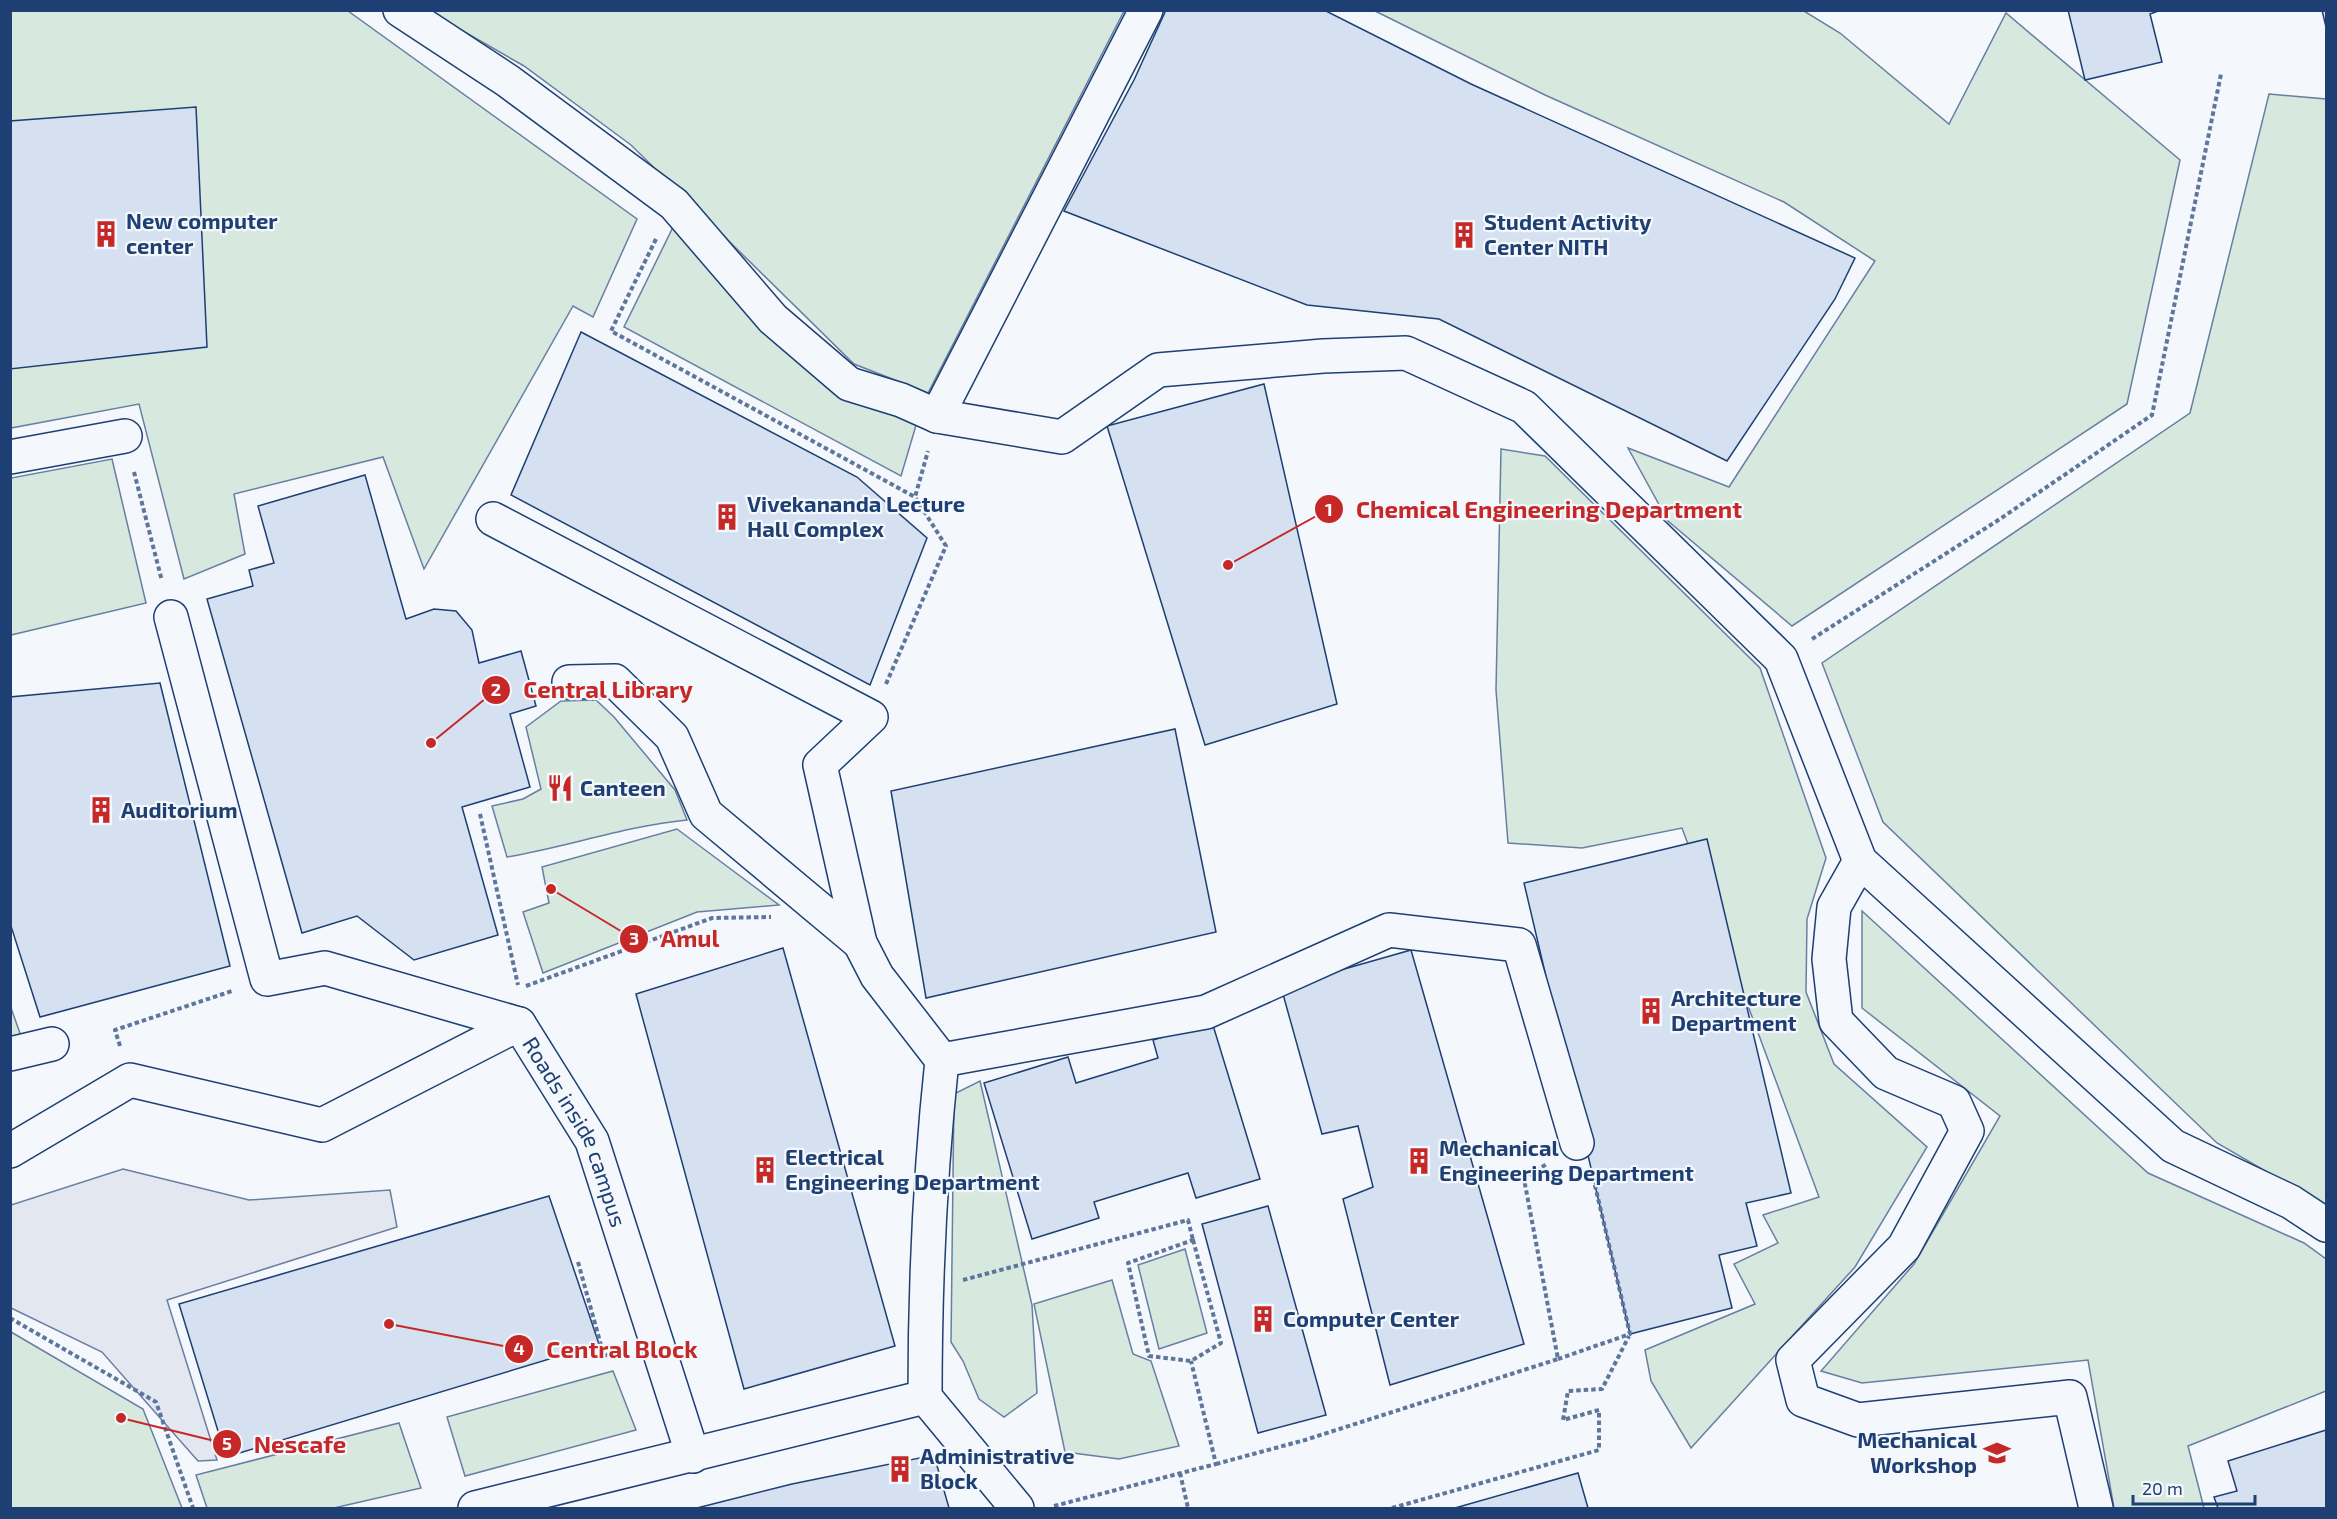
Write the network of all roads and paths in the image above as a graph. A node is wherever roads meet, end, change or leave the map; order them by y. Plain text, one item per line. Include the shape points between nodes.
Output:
1 (400, 10) edge
2 (1146, 10) edge
3 (2221, 74) dead end
4 (674, 204) junction
5 (937, 416) junction
6 (125, 436) joint
7 (10, 457) edge
8 (915, 497) junction
9 (493, 519) dead end
10 (171, 617) joint
11 (1781, 659) junction
12 (569, 682) dead end
13 (871, 717) junction
14 (480, 814) dead end
15 (1860, 861) junction
16 (782, 917) dead end
17 (860, 943) junction
18 (267, 979) junction
19 (519, 1024) junction
20 (52, 1044) dead end
21 (10, 1054) edge
22 (942, 1060) junction
23 (130, 1080) junction
24 (1577, 1143) junction
25 (10, 1151) edge
26 (2326, 1225) edge
27 (1193, 1240) junction
28 (578, 1262) dead end
29 (925, 1289) junction
30 (10, 1318) edge
31 (654, 1336) junction
32 (1629, 1336) junction
33 (1558, 1359) junction
34 (1191, 1361) junction
35 (926, 1397) junction
36 (693, 1456) junction
37 (1216, 1464) junction
38 (1180, 1473) junction
39 (194, 1509) edge
40 (475, 1509) edge
41 (1017, 1509) edge
42 (1045, 1509) edge
43 (1188, 1509) edge
44 (1392, 1509) edge
45 (2096, 1509) edge

1 - 4 street via 508,81
2 - 5 street
3 - 11 path via 2152,415 2000,519
4 - 5 street via 773,319 849,384
4 - 8 path via 611,331
5 - 8 path
5 - 11 street via 1062,437 1158,370 1406,353 1524,407
6 - 7 street
6 - 10 path
8 - 13 path via 946,546
9 - 13 street
10 - 18 street
11 - 15 street
12 - 17 street via 615,681 672,737 706,814
13 - 17 street via 820,765
14 - 16 path via 519,989 712,918
15 - 26 street via 2174,1146 2291,1202
15 - 45 street via 1834,907 1829,959 1836,1022 1886,1073 1954,1102 1967,1131 1904,1247 1793,1360 1803,1400 1858,1420 2070,1397
17 - 22 street via 876,976
18 - 19 street, Roads inside campus via 325,968
18 - 23 path via 115,1030
19 - 23 street via 322,1125
19 - 31 street, Roads inside campus via 592,1141
20 - 21 street
22 - 24 street via 1206,1012 1389,930 1519,945
22 - 29 street
23 - 25 street
24 - 32 path via 1584,1138
24 - 33 path via 1524,1179
27 - 29 path via 1188,1220
27 - 34 path via 1221,1343
27 - 34 path via 1128,1263 1149,1356
28 - 31 path via 604,1356
29 - 35 street
30 - 39 path via 156,1402
31 - 36 street, Roads inside campus
32 - 33 path
32 - 44 path via 1602,1389 1568,1391 1563,1420 1599,1410 1599,1450
33 - 37 path via 1305,1440
34 - 37 path
35 - 36 street
35 - 41 street
36 - 40 street
37 - 38 path
38 - 42 path
38 - 43 path

